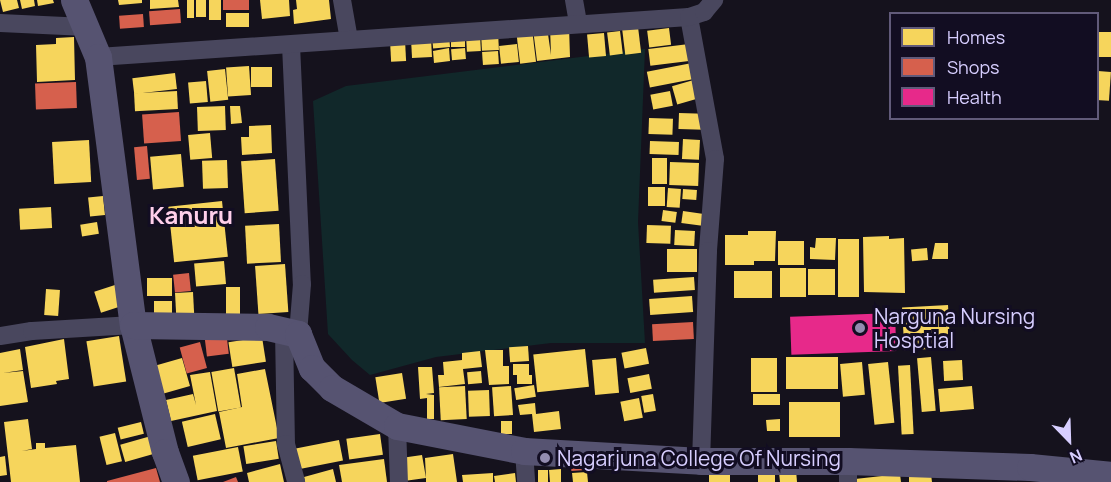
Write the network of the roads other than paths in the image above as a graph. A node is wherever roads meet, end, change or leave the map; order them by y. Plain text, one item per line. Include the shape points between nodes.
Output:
1 (74, 0) edge
2 (342, 0) edge
3 (574, 0) edge
4 (714, 0) edge
5 (689, 17) junction
6 (0, 23) edge
7 (578, 23) junction
8 (86, 27) junction
9 (349, 39) junction
10 (291, 45) junction
11 (98, 57) junction
12 (133, 325) junction
13 (291, 332) junction
14 (0, 336) edge
15 (397, 426) junction
16 (524, 451) junction
17 (701, 461) junction
18 (848, 471) edge
19 (1111, 475) edge
20 (176, 482) edge
21 (296, 482) edge
22 (399, 482) edge
23 (526, 482) edge

1 - 8 street
2 - 9 street
3 - 7 street
4 - 5 street via 704,12
5 - 7 street
5 - 17 street via 715,159
6 - 8 street
7 - 9 street
8 - 11 street
9 - 10 street
10 - 11 street
10 - 13 street via 302,284
11 - 12 street
12 - 13 street via 268,327
12 - 14 street
12 - 20 street
13 - 15 street via 312,368 332,388
13 - 21 street via 286,444
15 - 16 street
15 - 22 street
16 - 17 street
16 - 23 street
17 - 18 street
18 - 19 street via 1030,467

